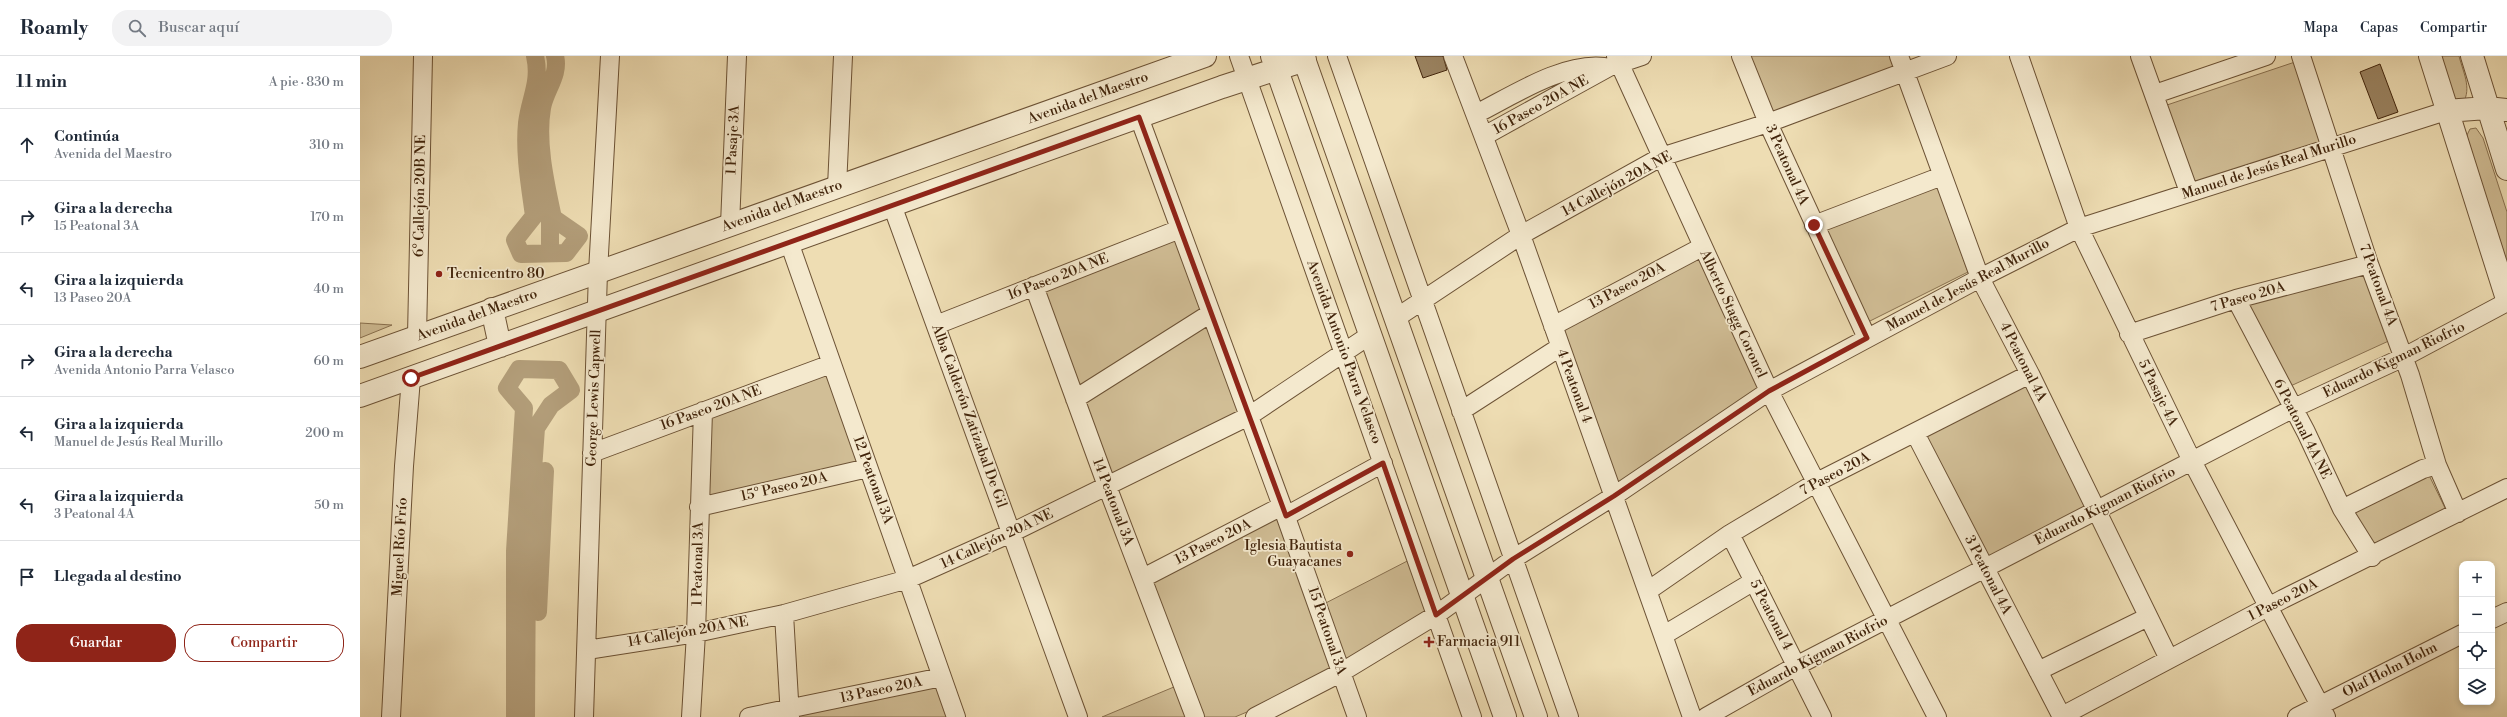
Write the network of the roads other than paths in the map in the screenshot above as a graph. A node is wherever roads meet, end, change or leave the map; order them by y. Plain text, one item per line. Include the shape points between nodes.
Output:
1 (423, 56) edge
2 (610, 56) edge
3 (737, 56) edge
4 (843, 56) edge
5 (1205, 56) edge
6 (1239, 56) edge
7 (1337, 56) edge
8 (1453, 56) edge
9 (1642, 56) edge
10 (1742, 56) edge
11 (1947, 56) edge
12 (2019, 56) edge
13 (2140, 56) edge
14 (2266, 56) edge
15 (2301, 56) edge
16 (2430, 56) edge
17 (2472, 56) edge
18 (1308, 57) edge
19 (1275, 62) edge
20 (1614, 62) edge
21 (1901, 64) edge
22 (1247, 79) junction
23 (2155, 94) junction
24 (2497, 109) edge
25 (2446, 111) junction
26 (1476, 114) junction
27 (1139, 117) junction
28 (1768, 123) junction
29 (1484, 136) junction
30 (2331, 147) junction
31 (1660, 157) junction
32 (2507, 169) edge
33 (1942, 176) junction
34 (837, 186) junction
35 (2189, 192) junction
36 (892, 205) junction
37 (730, 224) junction
38 (1814, 225) junction
39 (2079, 228) junction
40 (1180, 229) junction
41 (1521, 235) junction
42 (788, 242) junction
43 (1702, 247) junction
44 (2369, 264) junction
45 (598, 272) junction
46 (1980, 278) junction
47 (1034, 286) junction
48 (2236, 298) junction
49 (1422, 300) junction
50 (2507, 301) edge
51 (492, 309) junction
52 (598, 311) junction
53 (1211, 313) junction
54 (1396, 318) junction
55 (936, 325) junction
56 (1553, 326) junction
57 (2129, 334) junction
58 (1370, 335) junction
59 (416, 336) junction
60 (1867, 338) junction
61 (500, 346) junction
62 (1560, 347) junction
63 (1343, 352) junction
64 (360, 356) edge
65 (2404, 357) junction
66 (832, 364) junction
67 (2030, 374) junction
68 (411, 378) junction
69 (1769, 391) junction
70 (360, 396) edge
71 (1075, 399) junction
72 (2294, 408) junction
73 (703, 411) junction
74 (1461, 411) junction
75 (1249, 416) junction
76 (1915, 433) junction
77 (592, 453) junction
78 (2192, 461) junction
79 (1383, 463) junction
80 (2437, 465) junction
81 (868, 468) junction
82 (1816, 482) junction
83 (1107, 486) junction
84 (2507, 488) edge
85 (1614, 496) junction
86 (699, 507) junction
87 (2342, 509) junction
88 (1284, 511) junction
89 (2097, 511) junction
90 (2458, 513) junction
91 (1011, 533) junction
92 (1730, 534) junction
93 (2372, 557) junction
94 (1513, 559) junction
95 (1984, 569) junction
96 (1487, 577) junction
97 (1143, 578) junction
98 (908, 579) junction
99 (1754, 582) junction
100 (1649, 590) junction
101 (1462, 595) junction
102 (2268, 607) junction
103 (2507, 612) edge
104 (784, 614) junction
105 (1436, 615) junction
106 (2148, 617) junction
107 (2495, 618) edge
108 (1887, 619) junction
109 (696, 633) junction
110 (1664, 635) junction
111 (2459, 636) edge
112 (587, 650) junction
113 (2168, 659) junction
114 (1796, 666) junction
115 (2038, 671) junction
116 (1342, 672) junction
117 (942, 677) junction
118 (2323, 711) edge
119 (789, 713) edge
120 (391, 717) edge
121 (584, 717) edge
122 (691, 717) edge
123 (749, 717) edge
124 (956, 717) edge
125 (1078, 717) edge
126 (1195, 717) edge
127 (1256, 717) edge
128 (1357, 717) edge
129 (1472, 717) edge
130 (1505, 717) edge
131 (1536, 717) edge
132 (1569, 717) edge
133 (1692, 717) edge
134 (1706, 717) edge
135 (1822, 717) edge
136 (1937, 717) edge
137 (2062, 717) edge
138 (2297, 717) edge

1 - 59 street, 6° Callejón 20B NE
2 - 45 street, George Lewis Capwell
3 - 37 street, 1 Pasaje 3A
4 - 34 street
5 - 34 street, Avenida del Maestro
6 - 22 street, Avenida Antonio Parra Velasco
7 - 49 street
8 - 26 street, 4 Peatonal 4
9 - 20 street, 16 Paseo 20A NE
10 - 28 street, 3 Peatonal 4A
11 - 21 street, 14 Callejón 20A NE
12 - 39 street, 5 Pasaje 4A
13 - 23 street
14 - 23 street
15 - 30 street, 7 Peatonal 4A
16 - 25 street
17 - 24 street
18 - 19 street
18 - 54 street
19 - 22 street
19 - 58 street
20 - 26 street via 1555,75
20 - 29 street, 16 Paseo 20A NE
20 - 31 street, Alberto Stagg Coronel
21 - 28 street, 14 Callejón 20A NE
21 - 33 street, 4 Peatonal 4A
22 - 27 street
22 - 63 street, Avenida Antonio Parra Velasco
23 - 35 street
24 - 25 street, Manuel de Jesús Real Murillo
24 - 32 street
25 - 30 street, Manuel de Jesús Real Murillo
25 - 50 street
26 - 29 street, 4 Peatonal 4
27 - 36 street
27 - 40 street, 15 Peatonal 3A
28 - 31 street, 14 Callejón 20A NE
28 - 38 street, 3 Peatonal 4A
29 - 41 street, 4 Peatonal 4
30 - 35 street, Manuel de Jesús Real Murillo
30 - 44 street, 7 Peatonal 4A
31 - 41 street, 14 Callejón 20A NE
31 - 43 street, Alberto Stagg Coronel
33 - 38 street
33 - 46 street, 4 Peatonal 4A
34 - 37 street, Avenida del Maestro
35 - 39 street, Manuel de Jesús Real Murillo
36 - 42 street
36 - 55 street, Alba Calderón Zatizabal De Gil
37 - 45 street, Avenida del Maestro
38 - 60 street, 3 Peatonal 4A
39 - 46 street, Manuel de Jesús Real Murillo
39 - 57 street, 5 Pasaje 4A
40 - 47 street, 16 Paseo 20A NE
40 - 53 street, 15 Peatonal 3A
41 - 49 street, 14 Callejón 20A NE
41 - 56 street, 4 Peatonal 4
42 - 52 street
42 - 66 street, 12 Peatonal 3A
43 - 56 street, 13 Paseo 20A
43 - 69 street, Alberto Stagg Coronel
44 - 48 street, 7 Paseo 20A
44 - 65 street, 7 Peatonal 4A
45 - 51 street, Avenida del Maestro
45 - 52 street, George Lewis Capwell
46 - 60 street, Manuel de Jesús Real Murillo
46 - 67 street, 4 Peatonal 4A
47 - 55 street, 16 Paseo 20A NE
47 - 71 street, 14 Peatonal 3A
48 - 57 street, 7 Paseo 20A
48 - 72 street, 6 Peatonal 4A NE
49 - 54 street, 14 Callejón 20A NE
49 - 74 street
50 - 65 street, Eduardo Kigman Riofrio
51 - 59 street, Avenida del Maestro
51 - 61 street
52 - 61 street
52 - 77 street, George Lewis Capwell
53 - 71 street
53 - 75 street, 15 Peatonal 3A
54 - 96 street
55 - 91 street, Alba Calderón Zatizabal De Gil
56 - 62 street, 4 Peatonal 4
57 - 78 street, 5 Pasaje 4A
58 - 63 street, 14 Callejón 20A NE
58 - 101 street
59 - 64 street, Avenida del Maestro
60 - 69 street, Manuel de Jesús Real Murillo
61 - 68 street
62 - 74 street
62 - 85 street, 4 Peatonal 4
63 - 75 street, 14 Callejón 20A NE
63 - 79 street, Avenida Antonio Parra Velasco
65 - 72 street, Eduardo Kigman Riofrio
65 - 80 street, 7 Peatonal 4A
66 - 73 street, 16 Paseo 20A NE
66 - 81 street, 12 Peatonal 3A
67 - 76 street, 7 Paseo 20A
67 - 89 street, 4 Peatonal 4A
68 - 70 street
68 - 120 street, Miguel Río Frío
69 - 82 street, Alberto Stagg Coronel
69 - 85 street, Manuel de Jesús Real Murillo
71 - 83 street, 14 Peatonal 3A
72 - 78 street, Eduardo Kigman Riofrio
72 - 87 street, 6 Peatonal 4A NE
73 - 77 street, 16 Paseo 20A NE
73 - 86 street, 1 Peatonal 3A
74 - 94 street
75 - 83 street, 14 Callejón 20A NE
75 - 88 street, 15 Peatonal 3A
76 - 82 street, 7 Paseo 20A
76 - 95 street, 3 Peatonal 4A
77 - 112 street, George Lewis Capwell
78 - 89 street, Eduardo Kigman Riofrio
78 - 102 street, 5 Pasaje 4A
79 - 88 street, 13 Paseo 20A
79 - 105 street, Avenida Antonio Parra Velasco
80 - 87 street via 2423,469
80 - 90 street, 7 Peatonal 4A
81 - 86 street, 15° Paseo 20A
81 - 98 street, 12 Peatonal 3A
82 - 92 street, 7 Paseo 20A
82 - 108 street, Alberto Stagg Coronel
83 - 91 street, 14 Callejón 20A NE
83 - 97 street, 14 Peatonal 3A
84 - 90 street, 1 Paseo 20A
85 - 94 street, Manuel de Jesús Real Murillo
85 - 100 street, 4 Peatonal 4
86 - 109 street, 1 Peatonal 3A
87 - 93 street, 6 Peatonal 4A NE
88 - 97 street, 13 Paseo 20A
88 - 116 street, 15 Peatonal 3A
89 - 95 street, Eduardo Kigman Riofrio
89 - 106 street, 4 Peatonal 4A
90 - 93 street, 1 Paseo 20A
91 - 98 street, 14 Callejón 20A NE
91 - 125 street, Alba Calderón Zatizabal De Gil
92 - 99 street, 5 Peatonal 4
92 - 100 street, 7 Paseo 20A
93 - 102 street, 1 Paseo 20A
94 - 96 street, Manuel de Jesús Real Murillo
94 - 132 street
95 - 108 street, Eduardo Kigman Riofrio
95 - 115 street, 3 Peatonal 4A
96 - 101 street, Manuel de Jesús Real Murillo
96 - 131 street
97 - 126 street, 14 Peatonal 3A
98 - 104 street, 14 Callejón 20A NE
98 - 117 street, 12 Peatonal 3A
99 - 110 street
99 - 114 street, 5 Peatonal 4
100 - 110 street, 4 Peatonal 4
101 - 105 street, Manuel de Jesús Real Murillo
101 - 130 street
102 - 113 street, 1 Paseo 20A
102 - 118 street, 5 Pasaje 4A
103 - 107 street
104 - 109 street, 14 Callejón 20A NE
104 - 119 street
105 - 116 street, Manuel de Jesús Real Murillo
105 - 129 street, Avenida Antonio Parra Velasco
106 - 113 street, 4 Peatonal 4A
106 - 115 street
108 - 114 street, Eduardo Kigman Riofrio
108 - 136 street, Alberto Stagg Coronel
109 - 112 street, 14 Callejón 20A NE
109 - 122 street, 1 Peatonal 3A
110 - 133 street, 4 Peatonal 4
111 - 118 street, Olaf Holm Holm
112 - 121 street, George Lewis Capwell
113 - 137 street, 1 Paseo 20A
114 - 134 street, Eduardo Kigman Riofrio
114 - 135 street, 5 Peatonal 4
115 - 137 street, 3 Peatonal 4A
116 - 127 street, Manuel de Jesús Real Murillo
116 - 128 street, 15 Peatonal 3A
117 - 119 street, 13 Paseo 20A
117 - 124 street, 12 Peatonal 3A
118 - 138 street, Olaf Holm Holm
119 - 123 street, 13 Paseo 20A

